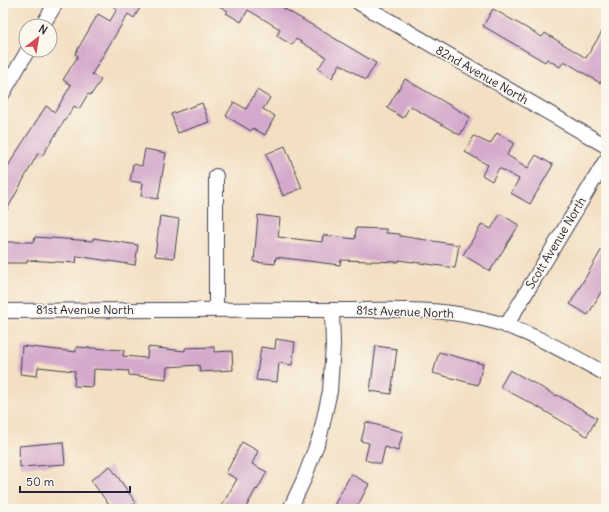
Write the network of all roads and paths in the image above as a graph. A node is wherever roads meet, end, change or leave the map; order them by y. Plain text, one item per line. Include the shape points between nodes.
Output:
1 (56, 3) edge
2 (359, 3) edge
3 (47, 18) edge
4 (23, 58) edge
5 (3, 93) edge
6 (606, 146) edge
7 (606, 160) edge
8 (216, 176) dead end
9 (216, 309) junction
10 (332, 310) junction
11 (3, 311) edge
12 (506, 326) junction
13 (606, 374) edge
14 (290, 509) edge

1 - 3 street
2 - 6 street, 82nd Avenue North
4 - 5 street
7 - 12 street, Scott Avenue North
8 - 9 street
9 - 10 street, 81st Avenue North
9 - 11 street, 81st Avenue North
10 - 12 street, 81st Avenue North via 438,311
10 - 14 street via 330,391 320,436
12 - 13 street, 81st Avenue North via 556,347

